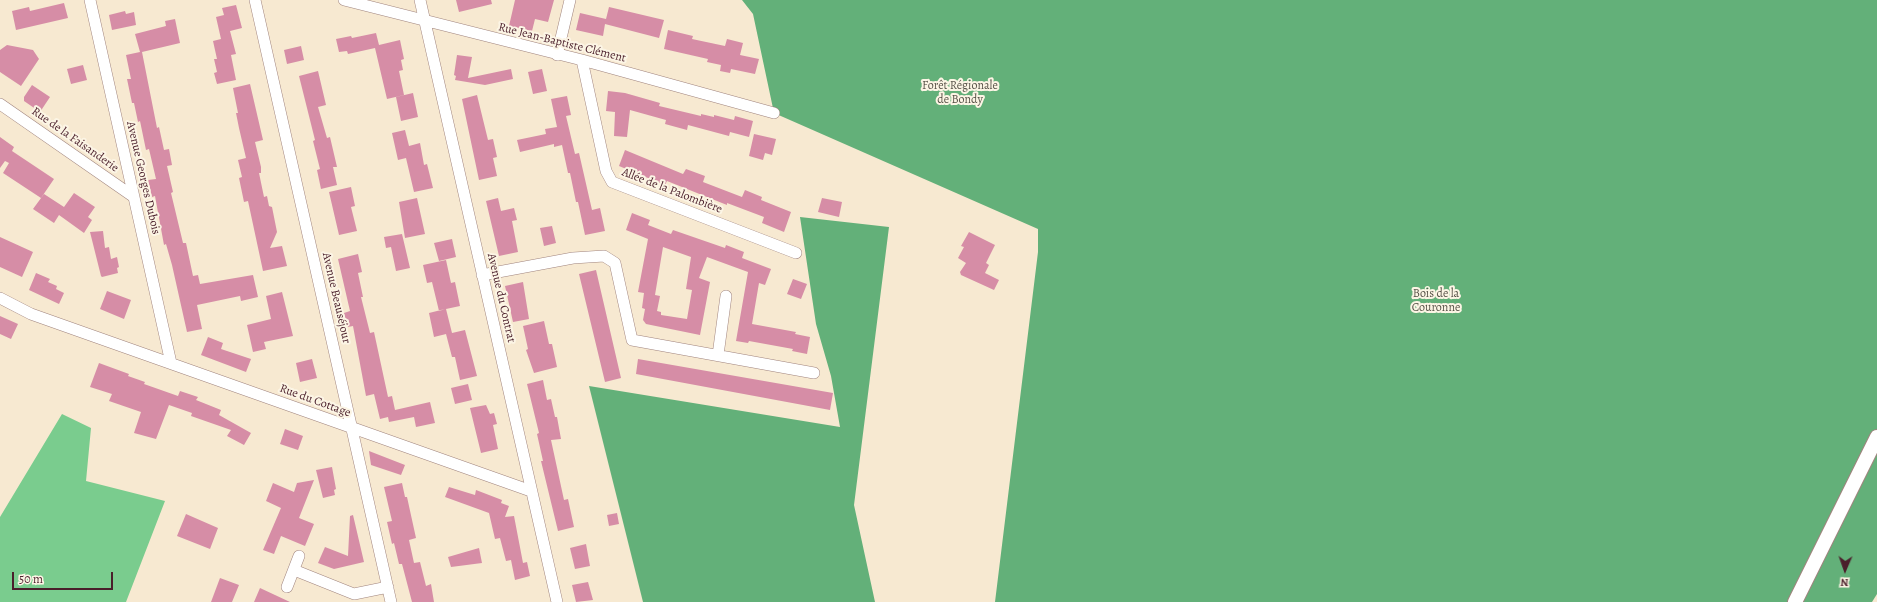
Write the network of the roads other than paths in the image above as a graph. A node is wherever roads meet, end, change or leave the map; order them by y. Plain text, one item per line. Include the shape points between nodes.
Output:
1 (90, 0) edge
2 (255, 0) edge
3 (344, 0) edge
4 (420, 0) edge
5 (570, 0) edge
6 (425, 22) junction
7 (557, 54) junction
8 (582, 60) junction
9 (0, 104) edge
10 (774, 113) dead end
11 (134, 197) junction
12 (796, 253) dead end
13 (482, 275) junction
14 (726, 296) dead end
15 (0, 298) edge
16 (718, 355) junction
17 (171, 362) junction
18 (814, 373) dead end
19 (352, 428) junction
20 (1877, 437) edge
21 (531, 491) junction
22 (299, 556) dead end
23 (294, 570) junction
24 (287, 586) dead end
25 (388, 587) junction
26 (391, 602) edge
27 (557, 602) edge
28 (1795, 602) edge

1 - 11 street, Avenue Georges Dubois
2 - 19 street, Avenue Beauséjour
3 - 6 street, Rue Jean-Baptiste Clément
4 - 6 street, Avenue du Contrat
5 - 7 street
6 - 7 street, Rue Jean-Baptiste Clément
6 - 13 street, Avenue du Contrat
7 - 8 street, Rue Jean-Baptiste Clément
8 - 10 street, Rue Jean-Baptiste Clément
8 - 12 street, Allée de la Palombière via 606,171 612,182
9 - 11 street, Rue de la Faisanderie
11 - 17 street, Avenue Georges Dubois
13 - 16 street via 573,258 604,256 615,264 632,340
13 - 21 street, Avenue du Contrat
14 - 16 street
15 - 17 street, Rue du Cottage via 31,314
16 - 18 street
17 - 19 street, Rue du Cottage
19 - 21 street, Rue du Cottage
19 - 25 street, Avenue Beauséjour
20 - 28 street
21 - 27 street, Avenue du Contrat
22 - 23 street
23 - 24 street
23 - 25 street via 354,594
25 - 26 street, Avenue Beauséjour

